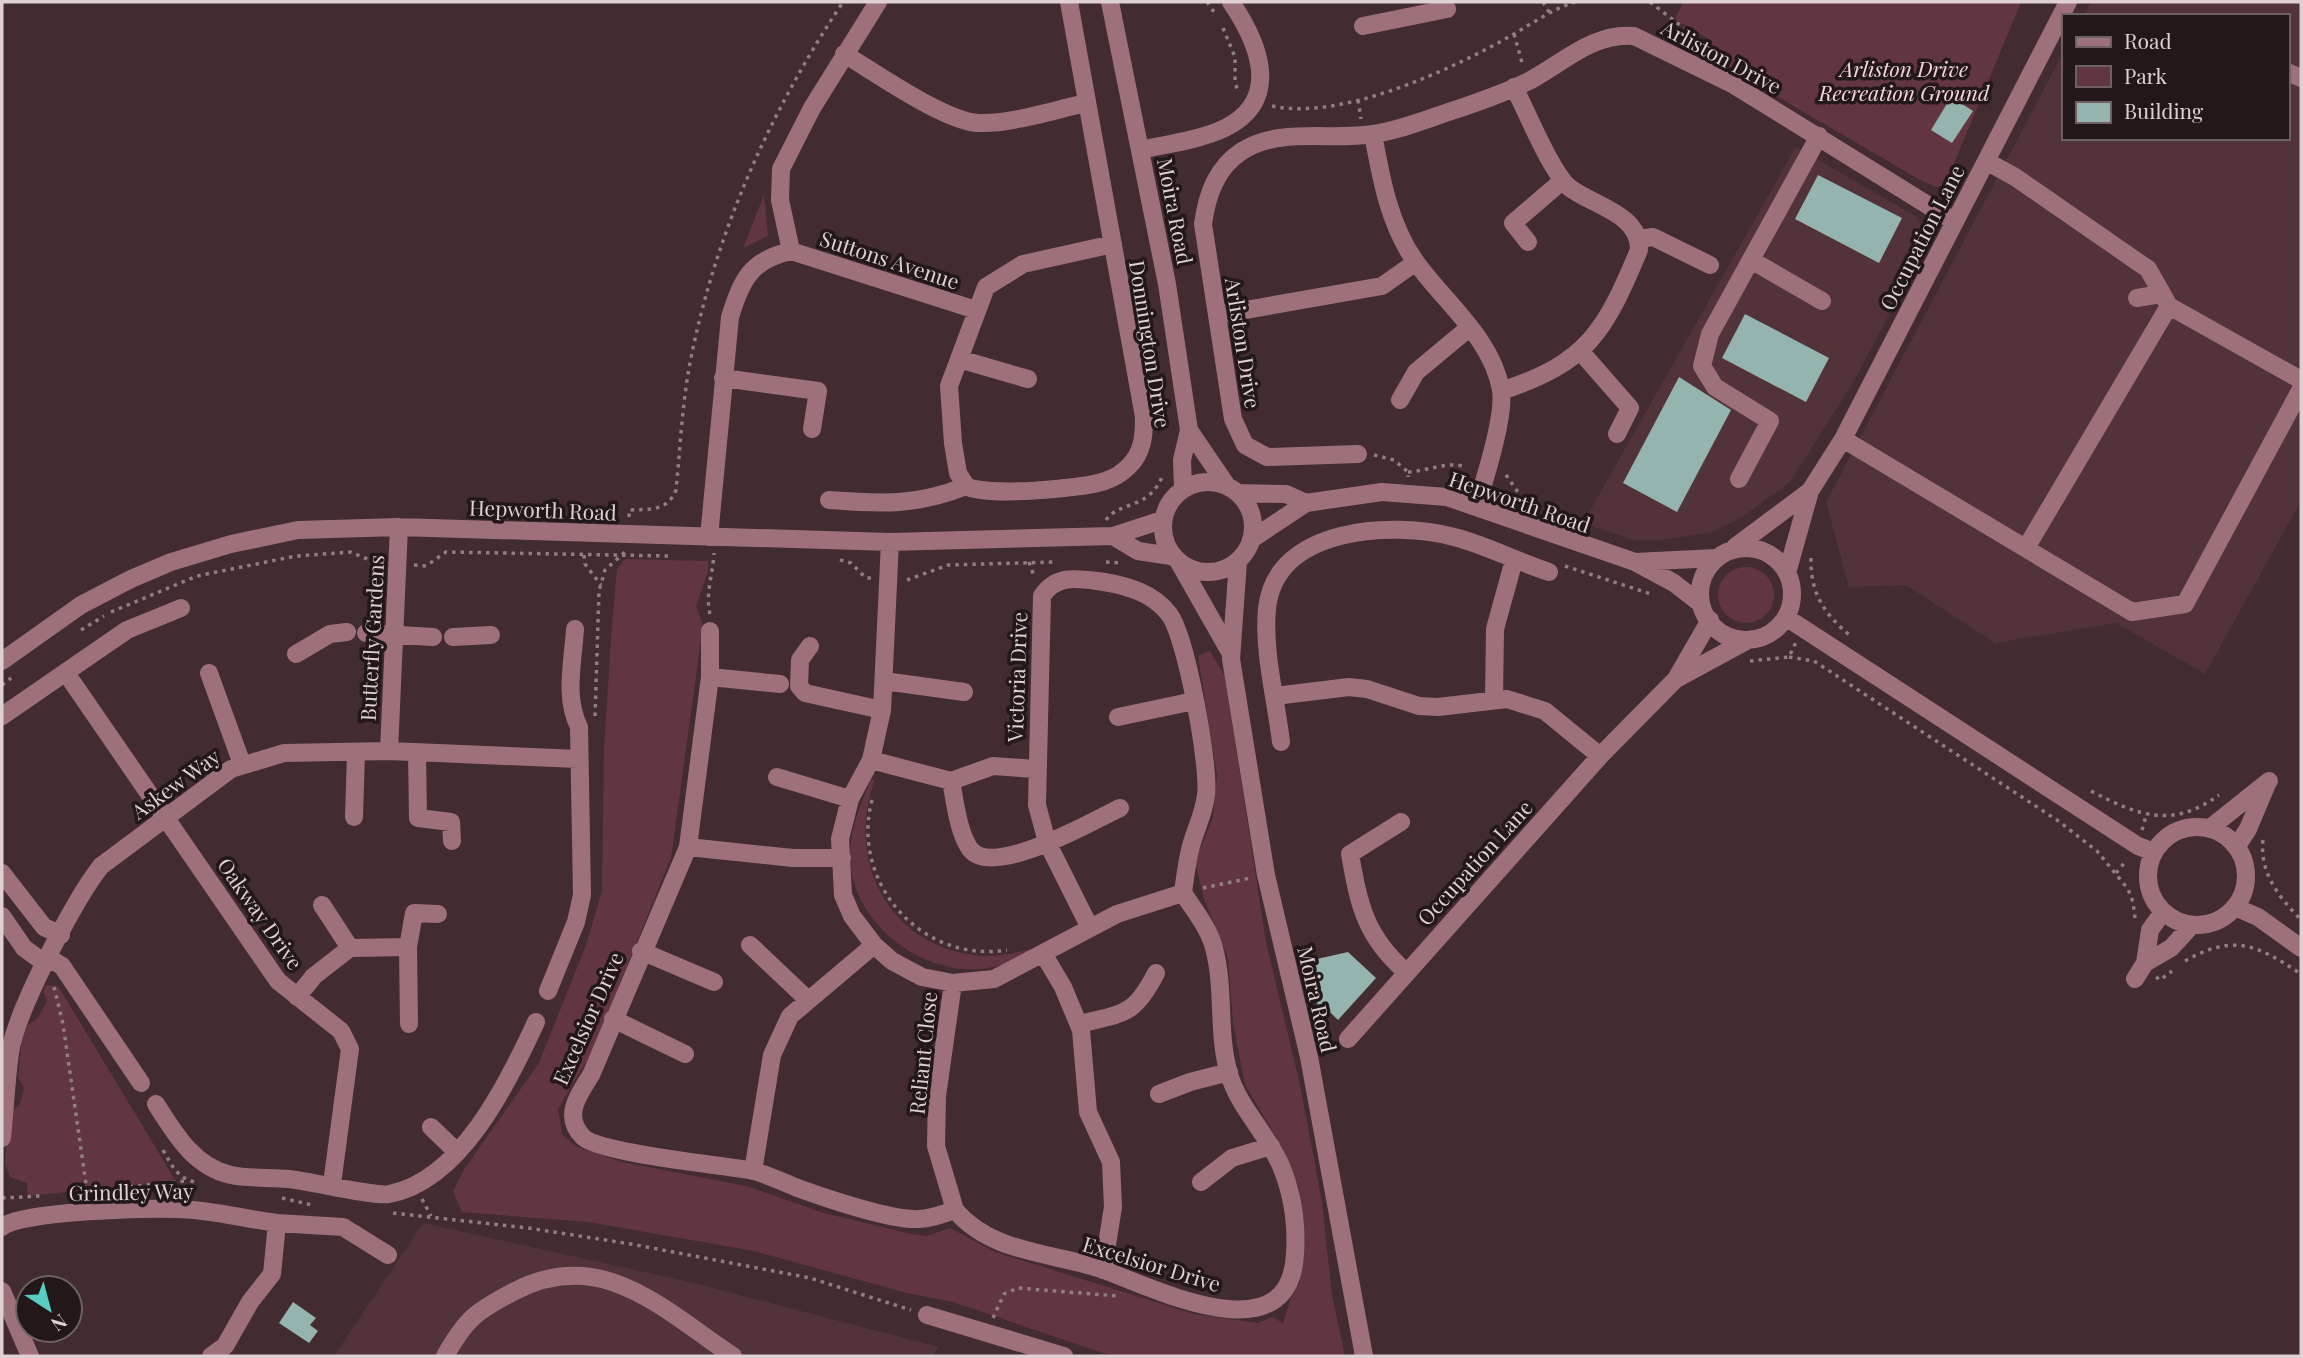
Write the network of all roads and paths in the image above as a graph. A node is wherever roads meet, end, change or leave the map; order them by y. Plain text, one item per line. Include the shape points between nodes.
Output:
1 (843, 2) edge
2 (877, 2) edge
3 (1069, 2) edge
4 (1110, 2) edge
5 (1208, 2) edge
6 (1231, 2) edge
7 (1543, 2) edge
8 (1575, 2) edge
9 (1650, 2) edge
10 (1415, 8) edge
11 (1447, 9) dead end
12 (1549, 12) junction
13 (2061, 20) edge
14 (1363, 26) dead end
15 (1514, 34) junction
16 (844, 54) junction
17 (1693, 63) junction
18 (1521, 84) junction
19 (1255, 100) junction
20 (1086, 103) junction
21 (1373, 134) junction
22 (1819, 136) junction
23 (1140, 150) junction
24 (1986, 161) junction
25 (1562, 181) junction
26 (1955, 222) junction
27 (1639, 239) junction
28 (1528, 242) dead end
29 (1112, 244) junction
30 (791, 251) junction
31 (1751, 260) junction
32 (1416, 262) junction
33 (1710, 265) dead end
34 (2137, 298) dead end
35 (2165, 300) junction
36 (1822, 301) dead end
37 (976, 310) junction
38 (1217, 316) junction
39 (1470, 327) junction
40 (1581, 352) junction
41 (959, 359) junction
42 (723, 379) junction
43 (1028, 379) dead end
44 (2301, 380) edge
45 (2301, 388) edge
46 (1501, 391) junction
47 (1401, 400) dead end
48 (812, 429) dead end
49 (1189, 430) junction
50 (1617, 434) dead end
51 (1843, 439) junction
52 (1358, 454) joint
53 (1464, 466) dead end
54 (1165, 469) dead end
55 (1739, 479) dead end
56 (966, 486) junction
57 (1184, 488) junction
58 (1232, 489) junction
59 (1810, 491) junction
60 (829, 500) dead end
61 (1306, 503) junction
62 (1478, 505) junction
63 (629, 510) dead end
64 (1110, 513) dead end
65 (1162, 520) junction
66 (399, 527) junction
67 (1114, 536) junction
68 (712, 537) junction
69 (1252, 539) junction
70 (890, 542) junction
71 (1734, 548) junction
72 (1811, 548) dead end
73 (2026, 548) junction
74 (584, 555) junction
75 (1716, 558) junction
76 (1176, 560) junction
77 (1514, 560) junction
78 (1238, 561) junction
79 (1029, 562) dead end
80 (1635, 562) junction
81 (426, 566) dead end
82 (1554, 568) joint
83 (1787, 573) junction
84 (913, 580) dead end
85 (601, 585) junction
86 (1660, 597) dead end
87 (181, 608) dead end
88 (1705, 612) junction
89 (1787, 618) junction
90 (575, 629) dead end
91 (710, 631) joint
92 (347, 632) dead end
93 (366, 633) dead end
94 (394, 635) junction
95 (491, 635) dead end
96 (1850, 635) dead end
97 (453, 636) dead end
98 (433, 637) dead end
99 (1746, 642) junction
100 (810, 646) dead end
101 (1792, 650) dead end
102 (1230, 652) junction
103 (296, 654) dead end
104 (1789, 657) junction
105 (2, 661) edge
106 (1742, 664) dead end
107 (66, 673) junction
108 (209, 673) dead end
109 (710, 677) junction
110 (1676, 679) junction
111 (884, 681) junction
112 (780, 684) dead end
113 (964, 692) dead end
114 (1275, 696) junction
115 (1494, 699) junction
116 (1194, 701) junction
117 (882, 710) junction
118 (2, 716) edge
119 (1118, 717) dead end
120 (587, 728) junction
121 (1281, 742) dead end
122 (389, 751) junction
123 (356, 752) junction
124 (417, 753) junction
125 (1600, 756) junction
126 (578, 759) junction
127 (877, 762) junction
128 (242, 764) junction
129 (1035, 769) junction
130 (777, 777) dead end
131 (951, 781) junction
132 (2228, 789) dead end
133 (850, 799) junction
134 (2117, 805) dead end
135 (1120, 808) dead end
136 (167, 817) junction
137 (354, 817) dead end
138 (1401, 822) dead end
139 (2210, 828) junction
140 (2263, 834) dead end
141 (452, 841) dead end
142 (1047, 842) junction
143 (2237, 846) junction
144 (688, 847) junction
145 (2154, 852) junction
146 (842, 858) junction
147 (2, 873) edge
148 (1266, 875) junction
149 (1183, 893) junction
150 (321, 905) dead end
151 (2235, 907) junction
152 (2163, 912) junction
153 (438, 914) dead end
154 (2, 916) edge
155 (2301, 920) edge
156 (2134, 925) dead end
157 (2192, 925) junction
158 (1090, 928) junction
159 (61, 935) junction
160 (750, 945) dead end
161 (874, 945) junction
162 (408, 947) junction
163 (351, 948) junction
164 (2301, 948) edge
165 (1011, 950) dead end
166 (641, 951) junction
167 (1044, 955) junction
168 (2178, 957) dead end
169 (47, 961) junction
170 (2145, 963) junction
171 (1406, 972) junction
172 (1156, 973) dead end
173 (2301, 974) edge
174 (2135, 979) dead end
175 (714, 982) dead end
176 (953, 983) junction
177 (548, 991) dead end
178 (297, 997) junction
179 (807, 999) junction
180 (613, 1019) junction
181 (536, 1022) dead end
182 (409, 1024) dead end
183 (1079, 1024) junction
184 (1348, 1039) dead end
185 (6, 1052) edge
186 (685, 1054) dead end
187 (1228, 1073) junction
188 (141, 1083) dead end
189 (1159, 1094) dead end
190 (156, 1104) dead end
191 (431, 1127) dead end
192 (2, 1138) edge
193 (1271, 1146) junction
194 (162, 1149) dead end
195 (457, 1152) junction
196 (753, 1171) junction
197 (185, 1181) junction
198 (1201, 1182) dead end
199 (204, 1184) dead end
200 (332, 1184) junction
201 (87, 1191) junction
202 (75, 1192) dead end
203 (51, 1195) dead end
204 (272, 1196) dead end
205 (2, 1198) edge
206 (410, 1199) dead end
207 (313, 1205) dead end
208 (955, 1210) junction
209 (392, 1213) dead end
210 (431, 1216) junction
211 (277, 1223) junction
212 (2, 1227) edge
213 (388, 1255) dead end
214 (1103, 1270) junction
215 (1128, 1281) junction
216 (2, 1296) edge
217 (928, 1315) joint
218 (989, 1333) junction
219 (1008, 1348) edge
220 (30, 1356) edge
221 (211, 1356) edge
222 (445, 1356) edge
223 (733, 1356) edge
224 (1064, 1356) edge
225 (1364, 1356) edge

1 - 63 path via 767,131 727,225 689,368 676,490 663,509
2 - 16 street
3 - 20 street, Donnington Drive
4 - 23 street, Moira Road
5 - 19 path via 1235,57 1236,92
6 - 19 street via 1259,52
7 - 12 path
8 - 12 path
9 - 17 path via 1698,38 1701,50
10 - 11 street
10 - 14 street
12 - 15 path
13 - 24 street, Occupation Lane
15 - 18 path
15 - 19 path via 1442,72 1358,100 1289,110
16 - 20 street via 967,121 990,122
16 - 30 street via 781,169 780,200
17 - 18 street, Arliston Drive via 1634,36 1618,34 1596,41
17 - 22 street, Arliston Drive
18 - 21 street, Arliston Drive
18 - 25 street
19 - 23 street via 1226,128
20 - 29 street, Donnington Drive
21 - 32 street via 1390,207
21 - 38 street, Arliston Drive via 1267,140 1244,150 1222,170 1209,193 1203,224
22 - 26 street, Arliston Drive
22 - 31 street
23 - 49 street, Moira Road
24 - 26 street, Occupation Lane
24 - 35 street via 2148,269
25 - 27 street via 1631,224
25 - 28 street via 1513,223
26 - 51 street, Occupation Lane
27 - 33 street via 1653,237
27 - 40 street via 1631,269 1595,336
29 - 37 street via 1011,269 986,287
29 - 56 street, Donnington Drive via 1144,417 1144,440 1136,458 1103,482 1003,492
30 - 37 street, Suttons Avenue
30 - 42 street via 763,261 740,284 730,317
31 - 36 street
31 - 55 street via 1710,334 1702,366 1715,387 1770,421
32 - 38 street via 1382,286
32 - 39 street
34 - 35 street
35 - 44 street
35 - 73 street
37 - 41 street
38 - 52 street, Arliston Drive via 1233,419 1245,445 1267,457
39 - 46 street via 1494,367
39 - 47 street via 1416,372
40 - 46 street via 1544,375
40 - 50 street via 1630,408
41 - 43 street
41 - 56 street via 949,386 949,407 958,473
42 - 48 street via 818,391
42 - 68 street
45 - 73 street via 2185,604 2132,612
46 - 62 street
49 - 57 street, Moira Road via 1182,460
49 - 58 street, Moira Road
51 - 59 street, Occupation Lane
51 - 73 street
52 - 53 path via 1386,456 1408,474 1447,463
54 - 64 path via 1143,501
56 - 60 street, Donnington Drive via 891,505
57 - 58 street via 1212,482
57 - 65 street via 1166,508
58 - 61 street, Hepworth Road via 1286,494
58 - 69 street via 1250,512
59 - 71 street, Occupation Lane
59 - 83 street, Occupation Lane
61 - 62 street, Hepworth Road via 1382,492 1447,496
61 - 69 street, Hepworth Road
62 - 80 street, Hepworth Road
65 - 67 street, Hepworth Road
65 - 76 street via 1165,545
66 - 68 street, Hepworth Road
66 - 94 street, Butterfly Gardens
66 - 105 street, Hepworth Road via 298,530 171,562 81,605
67 - 70 street, Hepworth Road
67 - 76 street, Hepworth Road via 1138,551
68 - 70 street, Hepworth Road
68 - 91 path via 713,575 706,599
69 - 78 street
70 - 111 street
71 - 75 street
71 - 83 street via 1755,548 1780,562
72 - 96 path via 1811,580 1822,607
74 - 81 path via 446,552
74 - 85 path via 584,564
74 - 85 path via 625,555 605,570
75 - 80 street, Hepworth Road
75 - 88 street via 1703,575
76 - 78 street via 1204,573
76 - 102 street, Moira Road
77 - 82 street
77 - 114 street via 1456,537 1404,529 1340,536 1307,548 1273,587 1267,607
77 - 115 street via 1495,629
78 - 102 street, Moira Road
79 - 84 path via 948,565
80 - 88 street, Hepworth Road via 1674,583
82 - 86 path
83 - 89 street via 1792,585
85 - 120 path
87 - 107 street via 127,630
88 - 99 street via 1732,639
88 - 110 street via 1701,640
89 - 99 street via 1768,636
89 - 145 street via 2138,846
90 - 120 street via 570,695 573,714
91 - 109 street, Excelsior Drive
92 - 103 street via 330,634
93 - 94 street
94 - 98 street
94 - 122 street, Butterfly Gardens
95 - 97 street
99 - 110 street
100 - 117 street via 800,660 799,686 805,693
101 - 104 path
102 - 148 street, Moira Road
104 - 106 path
104 - 156 path via 1814,661 2098,851 2133,902
107 - 118 street
107 - 136 street, Oakway Drive
108 - 128 street
109 - 112 street
109 - 144 street, Excelsior Drive
110 - 125 street, Occupation Lane
111 - 113 street
111 - 117 street
114 - 115 street via 1349,687 1419,706
114 - 121 street
115 - 125 street via 1545,711
116 - 119 street
116 - 129 street, Victoria Drive via 1171,615 1161,606 1128,586 1072,577 1056,582 1042,596
116 - 149 street, Victoria Drive via 1207,793
117 - 127 street
120 - 126 street
122 - 123 street, Askew Way
122 - 124 street, Askew Way
123 - 128 street, Askew Way via 284,753
123 - 137 street
124 - 126 street, Askew Way
124 - 141 street via 418,818 451,821
125 - 171 street, Occupation Lane
126 - 177 street via 582,895
127 - 131 street
127 - 133 street
127 - 165 path via 866,829 871,862 889,901 918,930 939,942 968,950
128 - 136 street, Askew Way
129 - 131 street via 993,766
129 - 142 street, Victoria Drive via 1037,805
130 - 133 street
131 - 142 street via 971,850 991,859 1002,858
132 - 134 path via 2186,814 2144,816
133 - 146 street via 840,839
135 - 142 street
136 - 159 street, Askew Way via 101,866
136 - 178 street, Oakway Drive via 278,981
138 - 171 street via 1350,854 1359,905 1386,954
139 - 143 street
139 - 143 street via 2269,780
139 - 145 street via 2178,830
140 - 155 path via 2261,854 2266,870 2280,898
142 - 158 street, Victoria Drive
143 - 151 street via 2246,877
144 - 146 street
144 - 166 street, Excelsior Drive
145 - 152 street via 2148,884
146 - 161 street via 843,895
147 - 159 street via 44,927
148 - 149 path
148 - 225 street, Moira Road via 1309,1057
149 - 158 street
149 - 187 street, Excelsior Drive via 1213,945
150 - 163 street
151 - 157 street via 2223,918
151 - 164 street via 2258,917
152 - 157 street
152 - 170 street via 2150,930
153 - 162 street via 414,913
154 - 169 street via 24,948
157 - 170 street via 2171,948
158 - 167 street
159 - 169 street, Askew Way
160 - 179 street
161 - 176 street via 922,977
161 - 179 street
162 - 163 street
162 - 182 street
163 - 178 street via 314,976
166 - 175 street
166 - 180 street, Excelsior Drive
167 - 176 street via 994,979
167 - 183 street
168 - 173 path via 2182,963 2227,943 2247,945
169 - 185 street, Askew Way
169 - 188 street via 62,966
169 - 201 path via 60,976 53,989 63,1024
170 - 174 street
171 - 184 street, Occupation Lane
172 - 183 street via 1142,1000 1125,1013
176 - 208 street, Reliant Close via 937,1096 936,1146
178 - 200 street, Oakway Drive via 341,1031 350,1049
179 - 196 street via 790,1016 772,1055
180 - 186 street
180 - 196 street, Excelsior Drive via 591,1075 573,1105 574,1121 583,1138 616,1149
181 - 195 street via 496,1100
183 - 214 street via 1088,1112 1111,1162 1113,1207
185 - 192 street, Askew Way
187 - 189 street
187 - 193 street, Excelsior Drive
190 - 200 street via 185,1149 230,1175
191 - 195 street
193 - 198 street via 1232,1158
193 - 215 street, Excelsior Drive via 1289,1191 1296,1231 1289,1289 1253,1309 1232,1309
194 - 197 path
195 - 200 street via 429,1176 386,1195
196 - 208 street, Excelsior Drive via 818,1196 904,1218 934,1217
197 - 199 path
197 - 201 path
201 - 202 path
203 - 205 path
204 - 207 path
206 - 210 path via 421,1196
208 - 214 street, Excelsior Drive via 982,1235
209 - 210 path
210 - 217 path via 631,1244 810,1278
211 - 212 street, Grindley Way via 178,1209 40,1216 12,1220
211 - 213 street, Grindley Way via 343,1227
211 - 221 street via 272,1274 225,1346
214 - 215 street, Excelsior Drive
215 - 218 path via 1116,1297 1010,1290 998,1302
216 - 220 street
217 - 218 street
218 - 219 street
219 - 224 street
222 - 223 street via 477,1311 534,1282 579,1273 610,1280 641,1295

